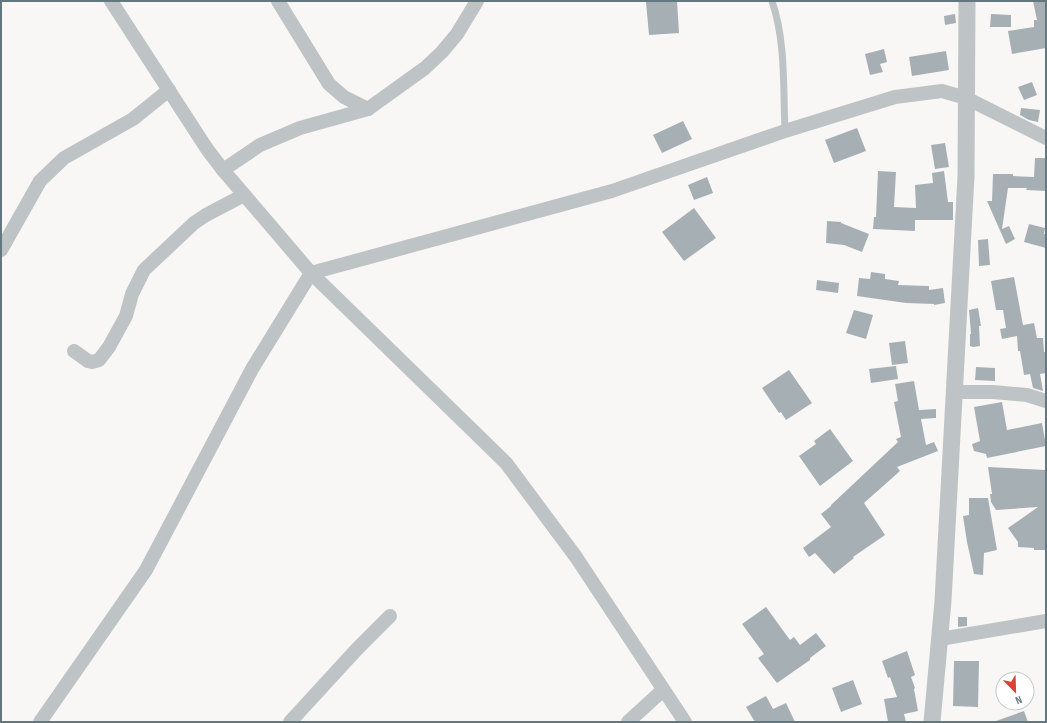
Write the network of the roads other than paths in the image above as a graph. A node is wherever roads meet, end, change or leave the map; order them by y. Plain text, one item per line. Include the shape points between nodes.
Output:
1 (111, 1) edge
2 (278, 1) edge
3 (477, 1) edge
4 (772, 1) edge
5 (970, 2) edge
6 (169, 90) junction
7 (966, 98) junction
8 (368, 109) junction
9 (785, 131) junction
10 (1046, 138) edge
11 (223, 170) junction
12 (244, 195) junction
13 (1, 250) edge
14 (311, 274) junction
15 (74, 351) dead end
16 (954, 392) junction
17 (1046, 401) edge
18 (390, 616) dead end
19 (1046, 621) edge
20 (940, 639) junction
21 (663, 690) junction
22 (40, 722) edge
23 (290, 722) edge
24 (628, 722) edge
25 (685, 722) edge
26 (932, 722) edge

1 - 6 street
2 - 8 street via 329,84 344,97
3 - 8 street via 457,34 442,52
4 - 9 lane via 782,44
5 - 7 street
6 - 11 street
6 - 13 street via 133,119 64,158 40,181
7 - 9 street via 942,91 895,97
7 - 10 street
7 - 16 street via 966,176
8 - 11 street via 300,128 260,145
9 - 14 street via 612,191
11 - 12 street
12 - 14 street
12 - 15 street via 194,223 144,270 132,294 126,316 99,360 88,361
14 - 21 street via 506,463 576,557
14 - 22 street via 252,370 146,570
16 - 17 street via 1028,395
16 - 20 street
18 - 23 street
19 - 20 street
20 - 26 street
21 - 24 street
21 - 25 street

